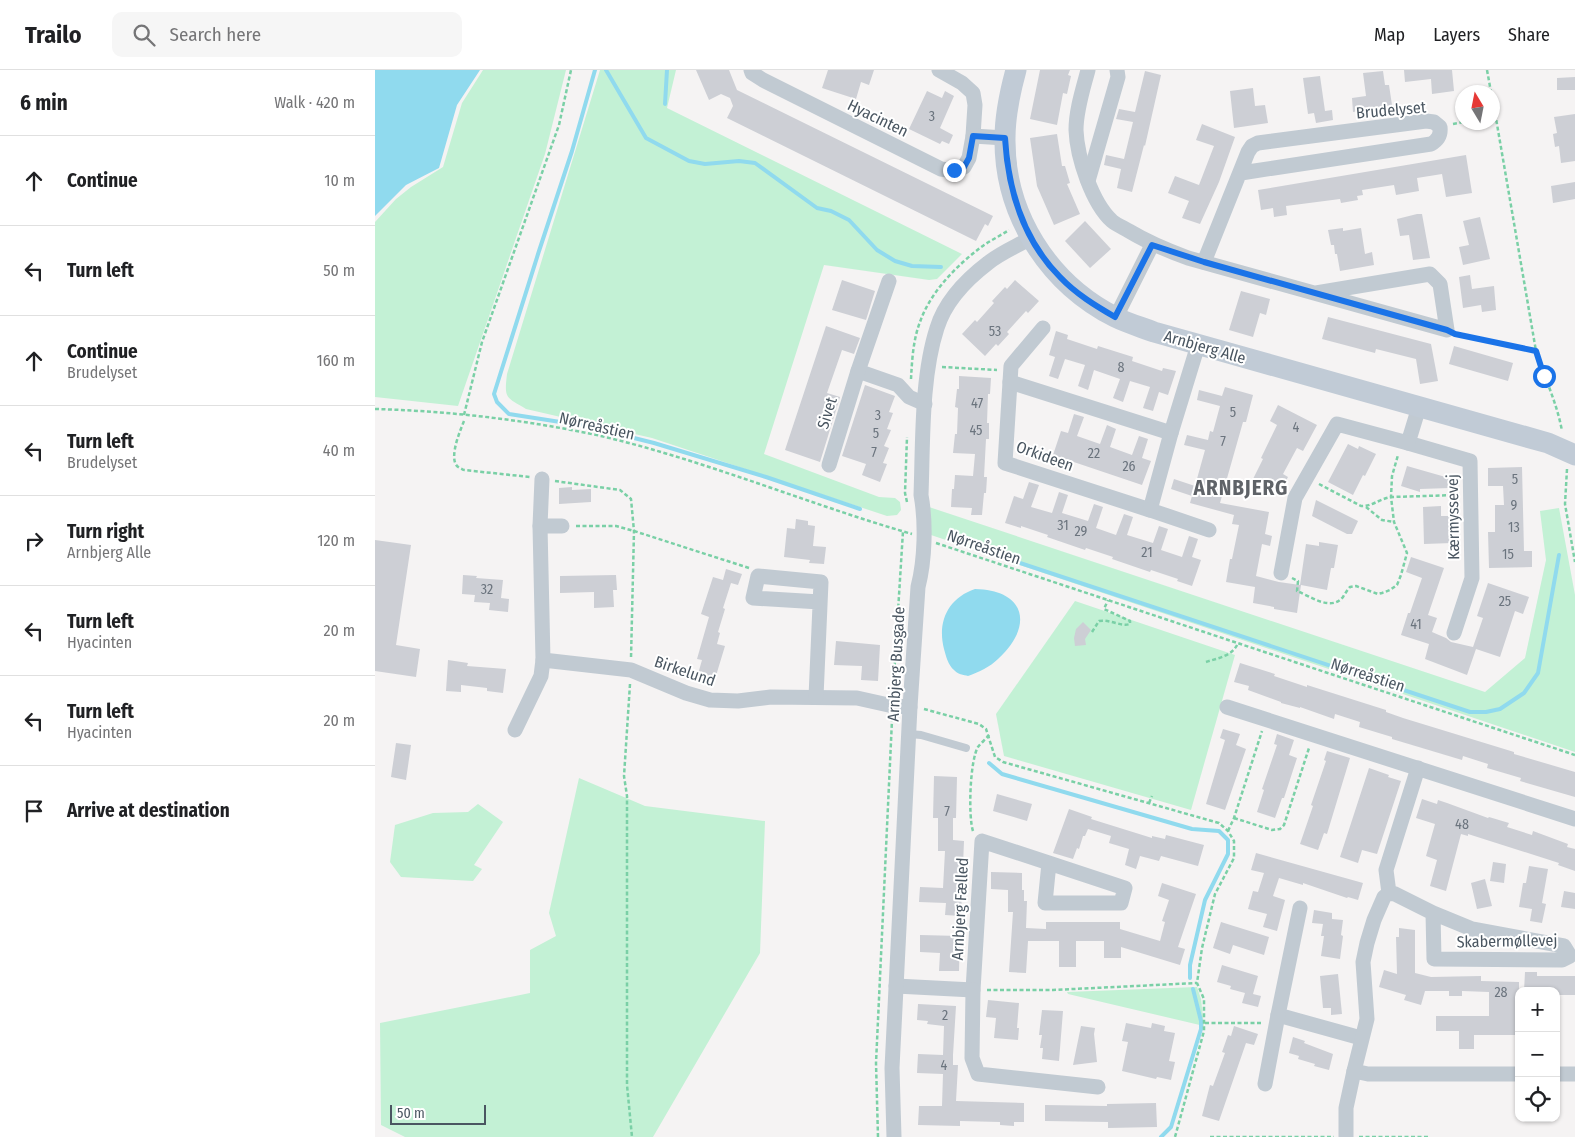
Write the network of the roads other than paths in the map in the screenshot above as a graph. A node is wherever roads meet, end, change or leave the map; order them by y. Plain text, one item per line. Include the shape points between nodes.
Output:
1 (751, 70) edge
2 (939, 70) edge
3 (1016, 70) edge
4 (1088, 70) edge
5 (1117, 70) edge
6 (973, 136) junction
7 (1005, 138) junction
8 (1241, 173) junction
9 (1088, 181) junction
10 (1031, 238) junction
11 (1152, 245) junction
12 (1204, 262) junction
13 (889, 281) dead end
14 (1316, 293) junction
15 (1115, 317) junction
16 (1043, 328) dead end
17 (1198, 345) junction
18 (858, 372) junction
19 (1010, 376) junction
20 (925, 404) junction
21 (1419, 407) junction
22 (1171, 434) junction
23 (1405, 442) junction
24 (1567, 460) edge
25 (829, 465) dead end
26 (542, 479) road end
27 (1149, 510) junction
28 (539, 526) junction
29 (562, 526) road end
30 (1209, 530) dead end
31 (1281, 572) road end
32 (820, 602) junction
33 (1454, 633) dead end
34 (543, 660) junction
35 (816, 697) junction
36 (910, 707) junction
37 (1227, 707) dead end
38 (515, 730) dead end
39 (909, 734) junction
40 (966, 748) dead end
41 (1418, 768) junction
42 (1575, 820) edge
43 (1049, 863) junction
44 (1389, 894) junction
45 (1300, 908) dead end
46 (1433, 913) junction
47 (896, 986) junction
48 (973, 990) junction
49 (1278, 1019) junction
50 (1361, 1038) junction
51 (1354, 1071) junction
52 (1515, 1074) edge
53 (1560, 1074) edge
54 (1575, 1074) edge
55 (1265, 1084) dead end
56 (1098, 1087) dead end
57 (894, 1137) edge
58 (1346, 1137) edge

1 - 6 street, Hyacinten via 763,80 941,168 954,170 964,167
2 - 6 street, Hyacinten via 962,82 973,93
3 - 7 street, Arnbjerg Alle via 1007,106
4 - 9 street via 1076,130
5 - 9 street via 1118,77
6 - 7 street
7 - 10 street, Arnbjerg Alle via 1013,197
8 - 8 street, Brudelyset via 1248,152 1258,143 1426,121 1440,127 1438,140 1431,144
8 - 12 street, Brudelyset
9 - 11 street via 1099,207 1113,222
10 - 15 street, Arnbjerg Alle via 1059,277
10 - 20 street, Arnbjerg Busgade via 989,262 959,290 947,308 937,327
11 - 12 street
11 - 15 street
12 - 14 street
13 - 18 street, Sivet
14 - 14 street via 1447,330 1440,284 1430,274
15 - 17 street, Arnbjerg Alle
16 - 19 street via 1011,366
17 - 21 street, Arnbjerg Alle
17 - 22 street
18 - 20 street via 898,385 909,397
18 - 25 street, Sivet
19 - 22 street
19 - 27 street, Orkideen via 1005,463
20 - 36 street, Arnbjerg Busgade via 921,495 923,538
21 - 23 street
21 - 24 street, Arnbjerg Alle via 1548,443
22 - 27 street
23 - 31 street, Kærmyssevej via 1337,424 1295,498
23 - 33 street, Kærmyssevej via 1470,460 1472,578
26 - 28 street
27 - 30 street, Orkideen
28 - 29 street
28 - 34 street
32 - 32 street via 753,598 758,576 821,582
32 - 35 street
34 - 35 street, Birkelund via 631,670 710,700
34 - 38 street via 541,676
35 - 36 street, Birkelund via 857,698
36 - 39 street, Arnbjerg Busgade
37 - 41 street
39 - 40 lane
39 - 47 street, Arnbjerg Busgade
41 - 42 street
41 - 44 street via 1385,870
43 - 43 street, Arnbjerg Fælled via 1125,888 1121,903 1045,903
43 - 48 street, Arnbjerg Fælled via 982,841
44 - 46 street, Skabermøllevej via 1400,895
44 - 50 street via 1377,912 1363,962 1367,1019
45 - 49 street
46 - 46 street, Skabermøllevej via 1472,929 1564,946 1569,956 1562,960 1434,959
47 - 48 street
47 - 57 street, Arnbjerg Busgade via 892,1076
48 - 56 street, Arnbjerg Fælled via 972,1058 978,1074
49 - 50 street
49 - 55 street
50 - 51 street
51 - 52 street via 1367,1074
51 - 58 street via 1346,1108
53 - 54 street

